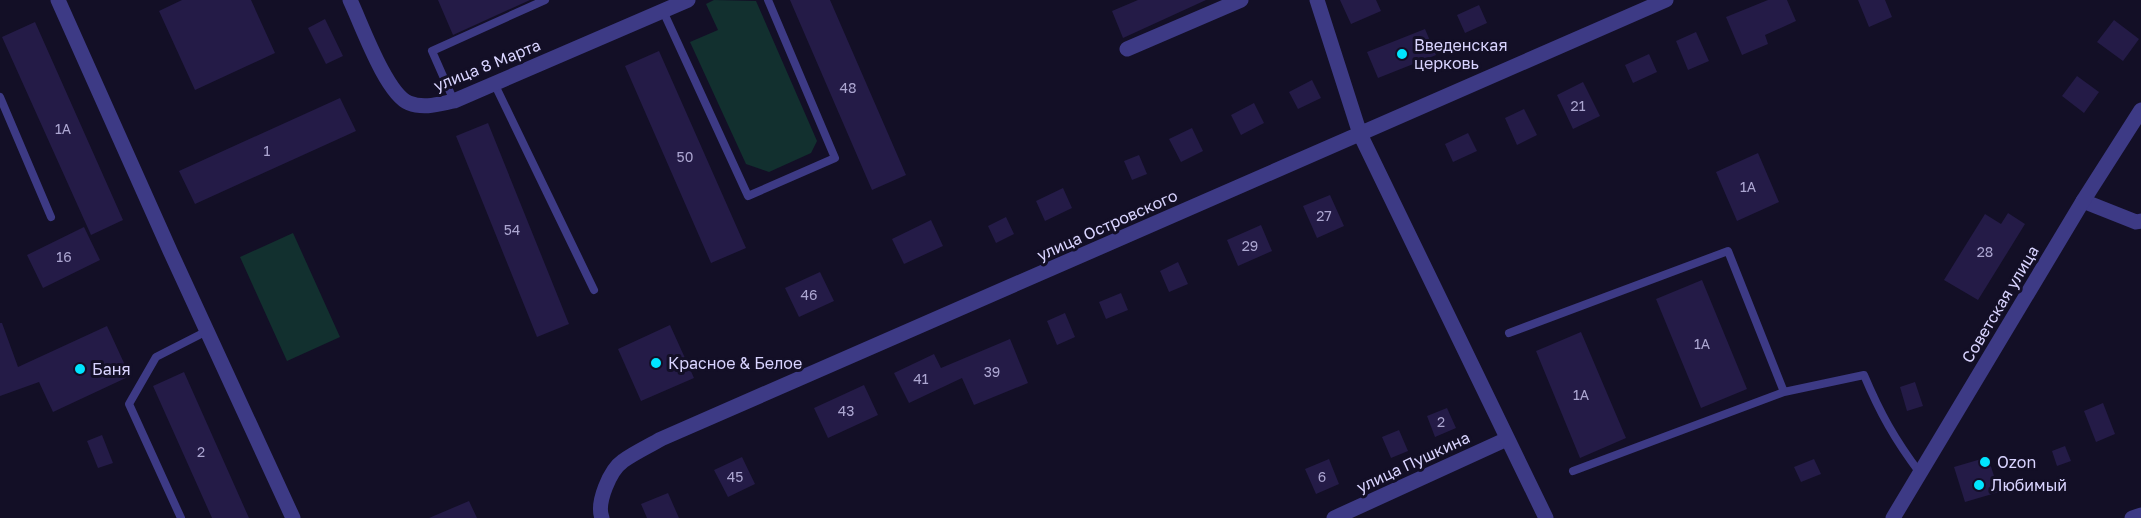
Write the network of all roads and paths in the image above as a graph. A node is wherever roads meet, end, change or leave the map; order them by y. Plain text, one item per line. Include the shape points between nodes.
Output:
1 (58, 0) edge
2 (350, 0) edge
3 (545, 0) edge
4 (688, 0) edge
5 (768, 0) edge
6 (1241, 0) edge
7 (1317, 0) edge
8 (1666, 0) edge
9 (663, 11) junction
10 (1127, 49) dead end
11 (494, 83) junction
12 (0, 97) edge
13 (454, 100) junction
14 (2141, 110) edge
15 (1360, 134) junction
16 (2083, 201) junction
17 (51, 217) dead end
18 (2141, 221) edge
19 (594, 290) dead end
20 (207, 331) junction
21 (1509, 333) dead end
22 (1784, 392) junction
23 (1507, 439) junction
24 (1573, 471) dead end
25 (1920, 473) junction
26 (2141, 514) edge
27 (181, 518) edge
28 (293, 518) edge
29 (602, 518) edge
30 (1335, 518) edge
31 (1546, 518) edge
32 (1893, 518) edge
33 (2132, 518) edge

1 - 20 street
2 - 13 street, улица 8 Марта via 389,86 407,103 428,107
3 - 13 lane via 432,51
4 - 9 street, улица 8 Марта
5 - 9 lane via 835,158 748,196
6 - 10 street
7 - 15 street
8 - 15 street, улица Островского
9 - 11 street, улица 8 Марта
11 - 13 street, улица 8 Марта
11 - 19 lane
12 - 17 lane
14 - 16 street, Советская улица
15 - 23 street
15 - 29 street, улица Островского via 661,439 621,462 604,490
16 - 18 street
16 - 25 street, Советская улица
20 - 27 lane via 156,357 129,404
20 - 28 street
21 - 22 lane via 1728,251
22 - 24 lane
22 - 25 lane via 1864,375 1898,445
23 - 30 street, улица Пушкина
23 - 31 street
25 - 32 street, Советская улица
26 - 33 street

